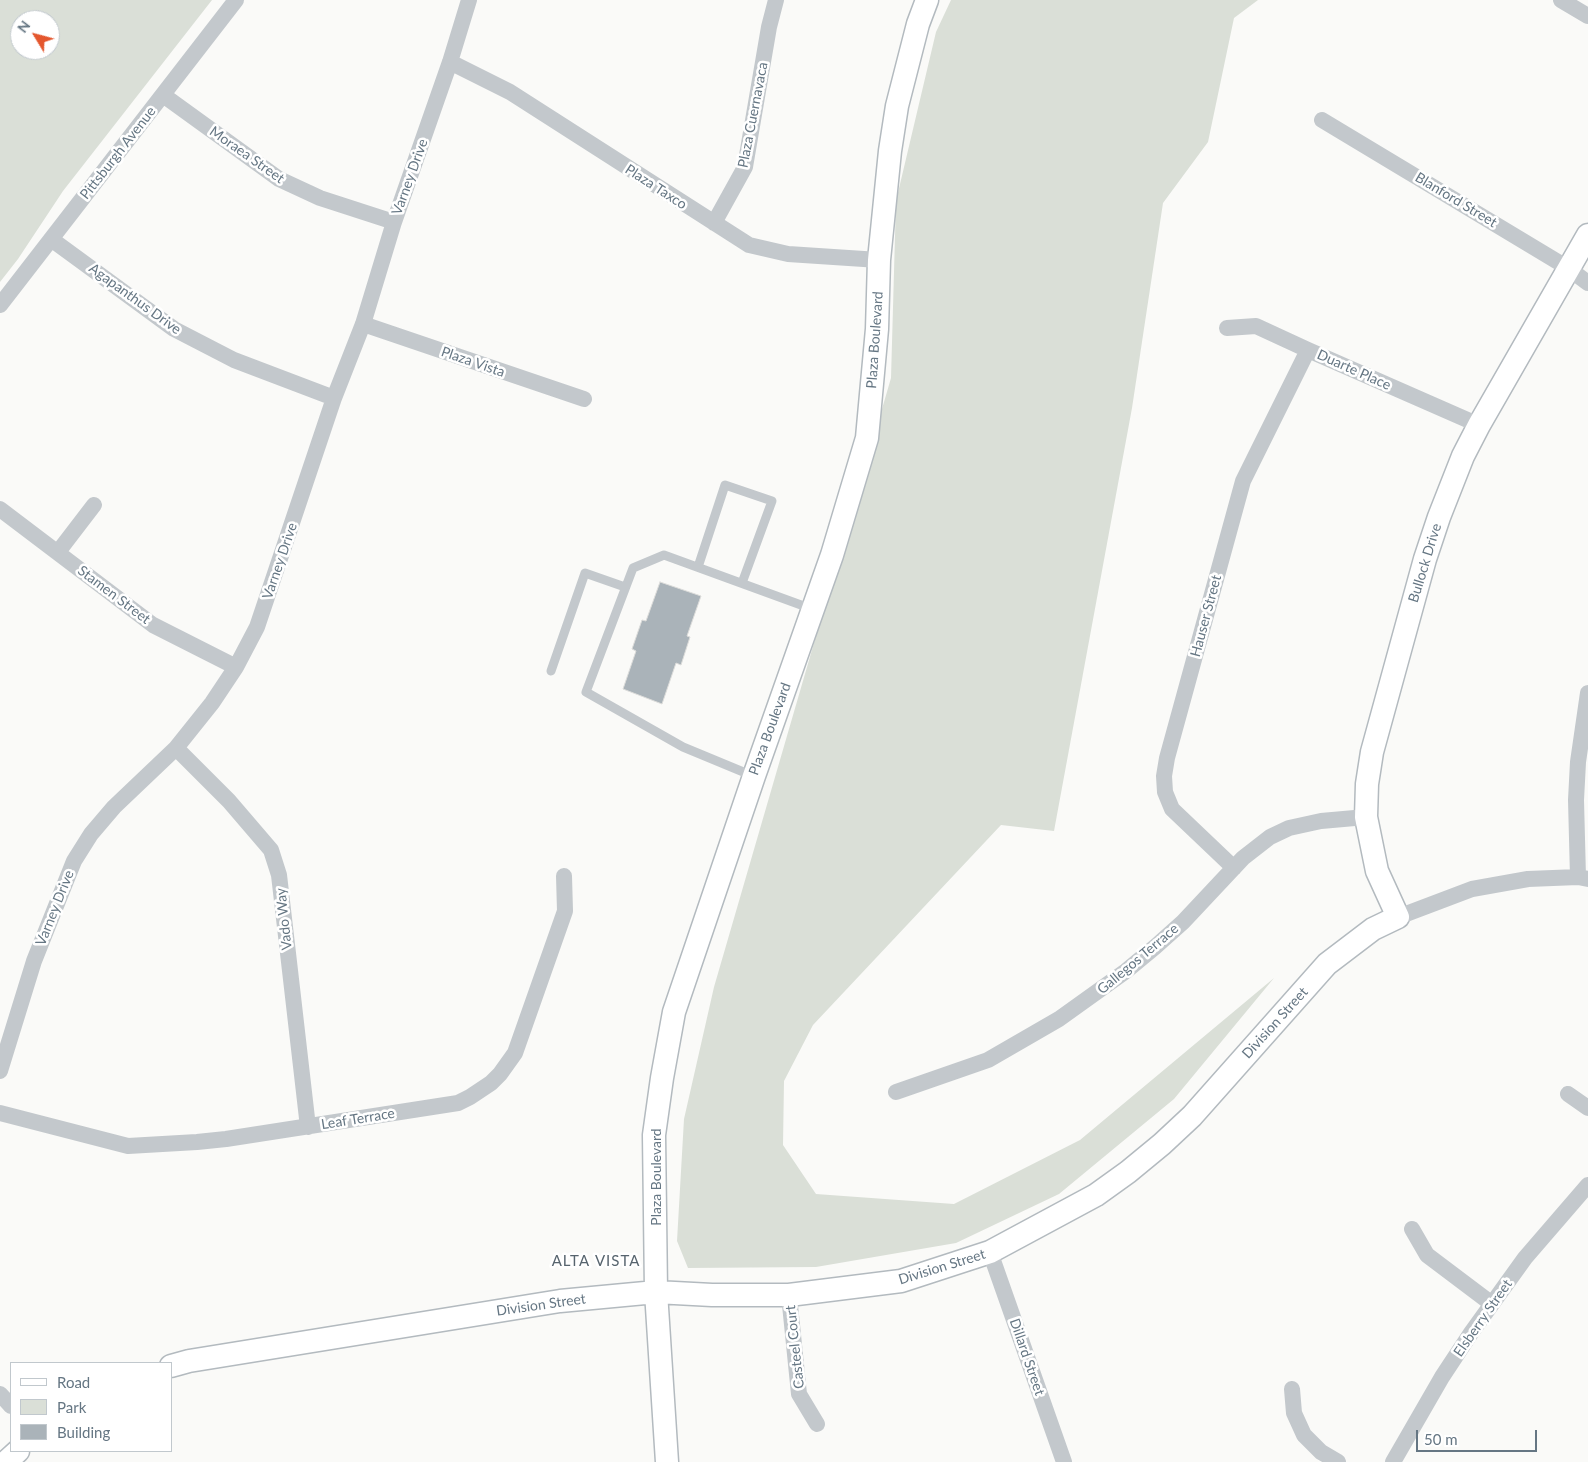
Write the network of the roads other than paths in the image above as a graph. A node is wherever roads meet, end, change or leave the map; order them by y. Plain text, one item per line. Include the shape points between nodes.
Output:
1 (236, 0) edge
2 (469, 0) edge
3 (776, 0) edge
4 (927, 0) edge
5 (1561, 0) edge
6 (1588, 16) edge
7 (450, 62) junction
8 (163, 95) junction
9 (1322, 120) dead end
10 (394, 222) junction
11 (714, 224) junction
12 (1588, 235) edge
13 (51, 238) junction
14 (879, 260) junction
15 (1568, 268) junction
16 (1588, 283) edge
17 (0, 305) edge
18 (363, 324) junction
19 (1227, 328) dead end
20 (1308, 350) junction
21 (334, 398) junction
22 (584, 399) dead end
23 (1479, 425) junction
24 (94, 505) dead end
25 (0, 509) edge
26 (58, 552) junction
27 (698, 567) junction
28 (742, 583) junction
29 (625, 587) junction
30 (812, 610) junction
31 (236, 667) junction
32 (551, 671) dead end
33 (1588, 693) edge
34 (176, 748) junction
35 (754, 776) junction
36 (1366, 817) junction
37 (1234, 868) junction
38 (564, 876) dead end
39 (1583, 878) edge
40 (1398, 917) junction
41 (0, 1071) edge
42 (896, 1092) dead end
43 (1568, 1094) dead end
44 (1588, 1108) edge
45 (0, 1113) edge
46 (308, 1127) junction
47 (1588, 1185) edge
48 (1412, 1230) dead end
49 (990, 1252) junction
50 (656, 1292) junction
51 (789, 1295) junction
52 (1492, 1304) junction
53 (172, 1366) edge
54 (1292, 1389) dead end
55 (0, 1394) edge
56 (10, 1405) edge
57 (817, 1424) dead end
58 (17, 1452) edge
59 (6, 1462) edge
60 (667, 1462) edge
61 (1064, 1462) edge
62 (1338, 1462) edge
63 (1393, 1462) edge

1 - 8 street, Pittsburgh Avenue
2 - 7 street, Varney Drive
3 - 11 street, Plaza Cuernavaca via 746,166
4 - 14 main road, Plaza Boulevard via 897,106
5 - 6 street
7 - 10 street, Varney Drive
7 - 11 street, Plaza Taxco via 510,92
8 - 10 street, Moraea Street via 279,179 320,198
8 - 13 street, Pittsburgh Avenue
9 - 15 street, Blanford Street
10 - 18 street, Varney Drive
11 - 14 street, Plaza Taxco via 749,245 788,254
12 - 15 main road, Bullock Drive
13 - 17 street, Pittsburgh Avenue
13 - 21 street, Agapanthus Drive via 174,329 234,360
14 - 30 main road, Plaza Boulevard via 877,329 867,438 832,556
15 - 16 street, Blanford Street
15 - 23 main road, Bullock Drive
18 - 21 street, Varney Drive
18 - 22 street, Plaza Vista
19 - 20 street, Duarte Place via 1256,326
20 - 23 street, Duarte Place
20 - 37 street, Hauser Street via 1243,481 1164,776 1165,792 1172,809
21 - 31 street, Varney Drive via 257,627
23 - 36 main road, Bullock Drive via 1463,456 1425,559 1372,752
24 - 26 street
25 - 26 street, Stamen Street
26 - 31 street, Stamen Street via 153,624
27 - 28 lane
27 - 28 lane via 725,485 772,501
27 - 29 lane via 664,555 633,568
28 - 30 lane
29 - 32 lane via 584,573
29 - 35 lane via 586,692 683,747
30 - 35 main road, Plaza Boulevard
31 - 34 street, Varney Drive
33 - 39 street via 1576,800
34 - 41 street, Varney Drive via 114,808 74,861 34,961
34 - 46 street, Vado Way via 229,801 271,850 279,875
35 - 50 main road, Plaza Boulevard via 677,1003 667,1050 654,1135
36 - 37 street, Gallegos Terrace via 1289,828 1270,837
36 - 40 main road, Bullock Drive via 1377,871
37 - 42 street, Gallegos Terrace via 1155,947 1060,1019 988,1060
38 - 46 street, Leaf Terrace via 565,911 520,1042 500,1074 481,1091 458,1103
39 - 40 street, Division Street via 1528,879 1472,889
40 - 49 main road, Division Street via 1373,929 1327,964 1199,1108 1128,1172 1096,1195
43 - 44 street
45 - 46 street, Leaf Terrace via 128,1146 197,1142
47 - 52 street, Elsberry Street via 1525,1258
48 - 52 street via 1428,1255
49 - 51 main road, Division Street via 901,1281
49 - 61 street, Dillard Street
50 - 51 main road, Division Street
50 - 53 main road, Division Street via 551,1303
50 - 60 main road, Plaza Boulevard
51 - 57 street, Casteel Court via 799,1394
52 - 63 street, Elsberry Street via 1447,1369
54 - 62 street via 1294,1413 1304,1435 1321,1452
55 - 56 street
58 - 59 main road

